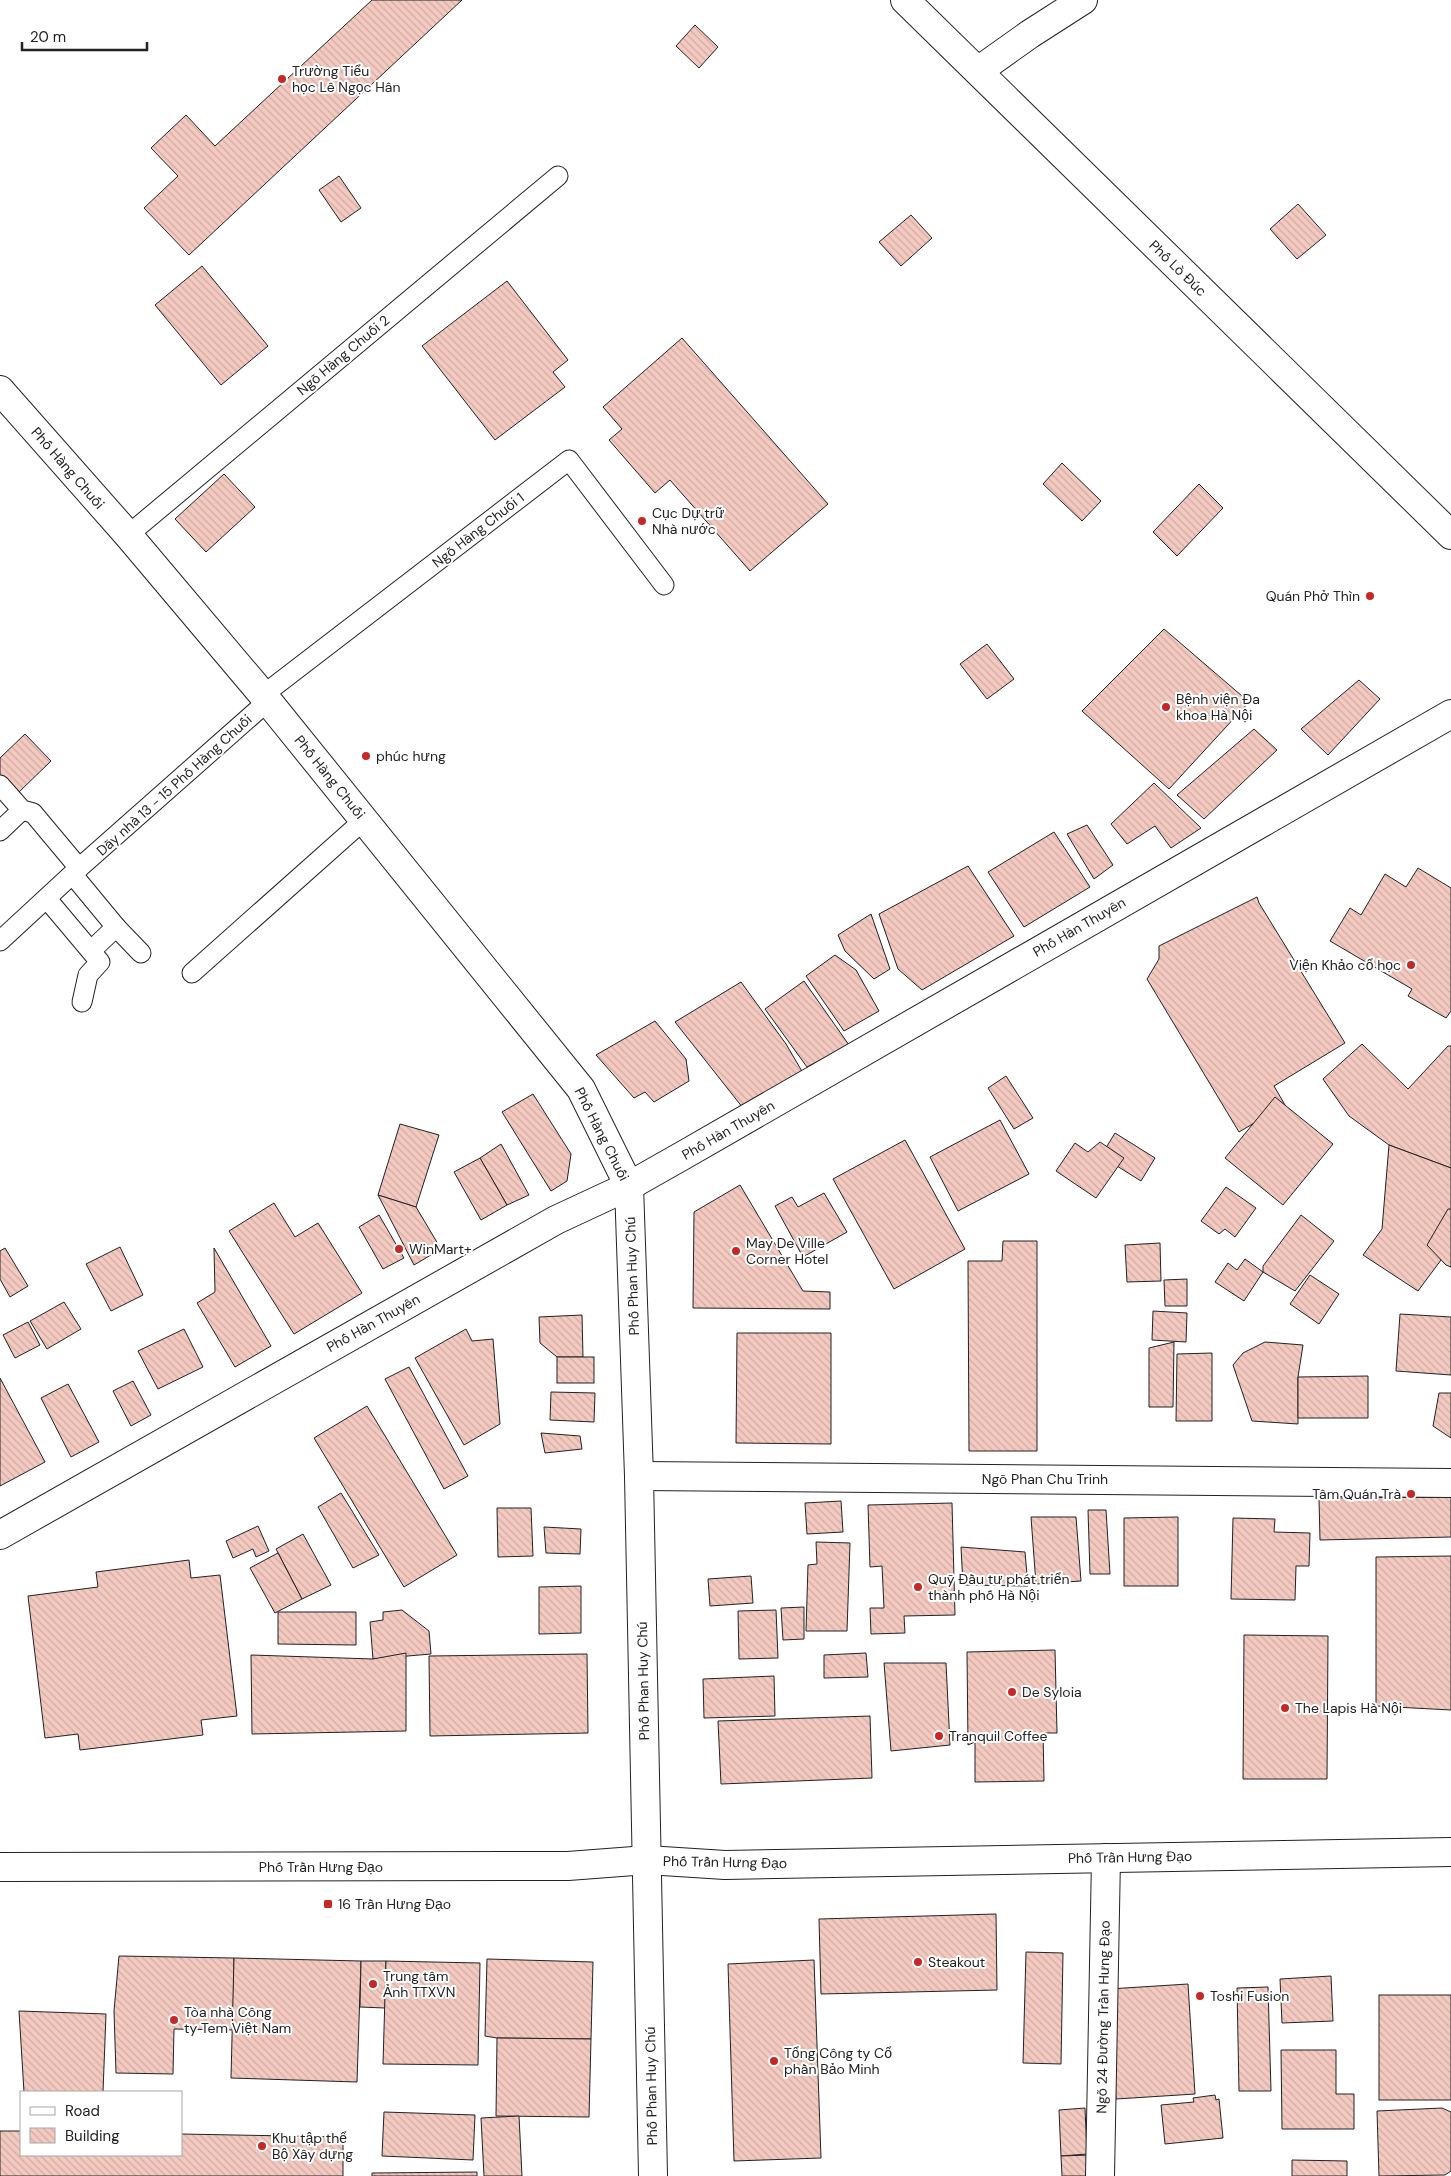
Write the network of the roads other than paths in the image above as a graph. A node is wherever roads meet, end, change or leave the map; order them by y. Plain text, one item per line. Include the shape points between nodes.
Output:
1 (905, 0) edge
2 (1083, 0) edge
3 (978, 71) junction
4 (558, 176) dead end
5 (0, 390) edge
6 (1451, 534) edge
7 (128, 536) junction
8 (664, 585) dead end
9 (266, 698) junction
10 (1451, 714) edge
11 (0, 785) edge
12 (22, 810) junction
13 (364, 820) junction
14 (0, 831) edge
15 (76, 872) junction
16 (47, 899) junction
17 (116, 927) junction
18 (0, 941) edge
19 (96, 946) dead end
20 (141, 954) dead end
21 (192, 973) dead end
22 (82, 1002) dead end
23 (629, 1186) junction
24 (639, 1476) junction
25 (1451, 1482) edge
26 (0, 1535) edge
27 (1451, 1852) edge
28 (1106, 1858) junction
29 (647, 1860) junction
30 (0, 1867) edge
31 (653, 2176) edge
32 (1100, 2176) edge

1 - 3 street, Phố Lò Đúc
2 - 3 street
3 - 6 street, Phố Lò Đúc
4 - 7 lane, Ngõ Hàng Chuối 2
5 - 7 street, Phố Hàng Chuối
7 - 9 street, Phố Hàng Chuối
8 - 9 lane, Ngõ Hàng Chuối 1 via 569,460
9 - 13 street, Phố Hàng Chuối
9 - 15 lane, Dãy nhà 13 - 15 Phố Hàng Chuối
10 - 23 street, Phố Hàn Thuyên
11 - 12 lane
12 - 14 lane
12 - 15 lane via 32,813
13 - 21 lane
13 - 23 street, Phố Hàng Chuối via 580,1088
15 - 16 lane, Dãy nhà 13 - 15 Phố Hàng Chuối
15 - 17 lane
16 - 18 lane, Dãy nhà 13 - 15 Phố Hàng Chuối
16 - 22 lane via 100,962 88,974
17 - 19 lane
17 - 20 lane
23 - 24 street, Phố Phan Huy Chú
23 - 26 street, Phố Hàn Thuyên via 556,1220
24 - 25 street, Ngõ Phan Chu Trinh
24 - 29 street, Phố Phan Huy Chú
27 - 28 street, Phố Trần Hưng Đạo
28 - 29 street, Phố Trần Hưng Đạo via 724,1865
28 - 32 street, Ngõ 24 Đường Trần Hưng Đạo
29 - 30 street, Phố Trần Hưng Đạo via 568,1866
29 - 31 street, Phố Phan Huy Chú

